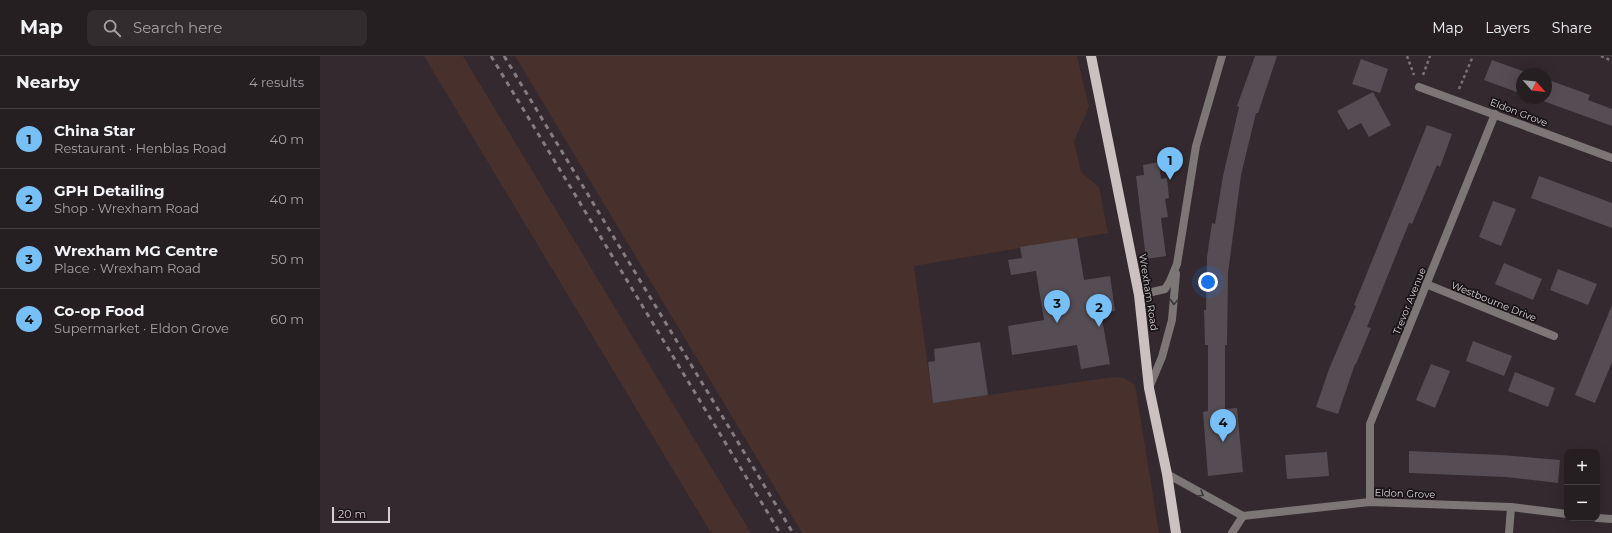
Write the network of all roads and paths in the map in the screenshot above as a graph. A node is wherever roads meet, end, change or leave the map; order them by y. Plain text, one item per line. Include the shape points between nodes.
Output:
1 (1091, 56) edge
2 (1222, 56) edge
3 (1407, 56) edge
4 (1430, 56) edge
5 (1472, 56) edge
6 (1600, 56) edge
7 (1612, 61) edge
8 (1419, 87) junction
9 (1455, 99) junction
10 (1495, 114) junction
11 (1612, 158) edge
12 (1177, 264) junction
13 (1426, 284) junction
14 (1139, 295) junction
15 (1554, 336) dead end
16 (1149, 388) junction
17 (1167, 474) junction
18 (1370, 502) junction
19 (1511, 507) junction
20 (1564, 514) edge
21 (1243, 516) junction
22 (1600, 518) edge
23 (1612, 520) edge
24 (1176, 533) edge
25 (1232, 533) edge
26 (1509, 533) edge

1 - 14 main road, Wrexham Road
2 - 12 street via 1196,146
3 - 8 path
4 - 8 path
5 - 9 path
6 - 7 path
8 - 9 street, Eldon Grove
9 - 10 street, Eldon Grove
10 - 11 street, Eldon Grove
10 - 13 street, Trevor Avenue
12 - 14 street via 1165,290
12 -> 16 street via 1172,320 1162,357
13 - 15 street, Westbourne Drive
13 - 18 street, Trevor Avenue via 1370,424
14 - 16 main road, Wrexham Road
16 - 17 main road, Wrexham Road
17 -> 21 street
17 - 24 main road, Wrexham Road
18 - 19 street, Eldon Grove
18 - 21 street, Eldon Grove
19 - 20 street, Eldon Grove
19 - 26 street
21 - 25 street
22 - 23 street

